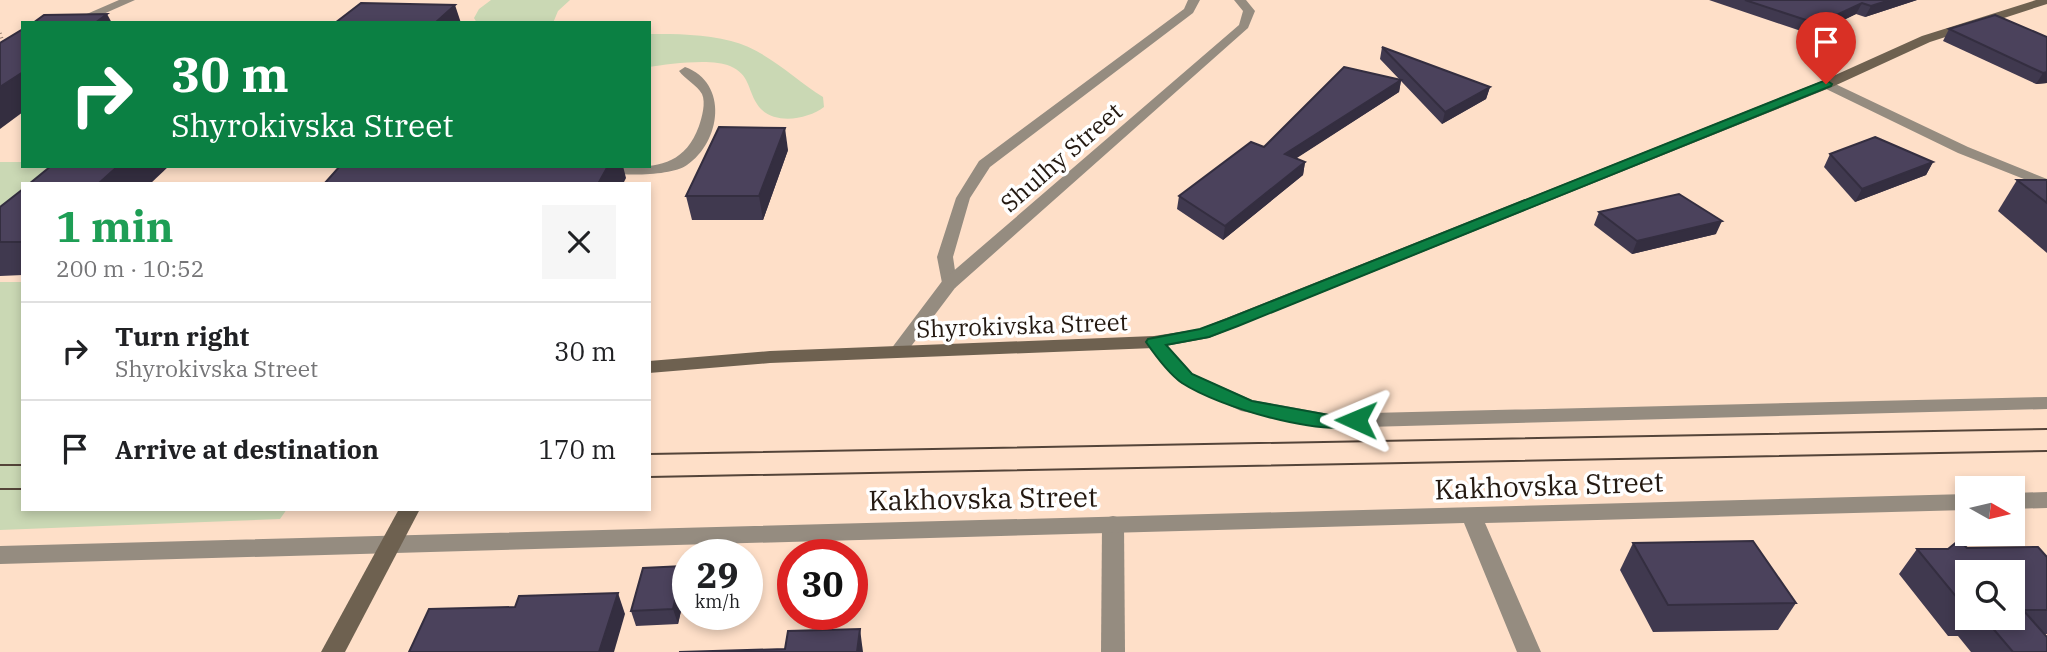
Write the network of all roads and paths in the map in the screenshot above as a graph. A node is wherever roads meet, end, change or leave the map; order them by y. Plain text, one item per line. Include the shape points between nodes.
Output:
1 (129, 0) edge
2 (1194, 0) edge
3 (1240, 0) edge
4 (2047, 0) edge
5 (77, 21) edge
6 (0, 33) edge
7 (0, 47) edge
8 (685, 71) dead end
9 (1826, 84) junction
10 (651, 167) edge
11 (625, 168) edge
12 (585, 169) edge
13 (2047, 184) edge
14 (949, 284) junction
15 (1154, 342) junction
16 (897, 353) junction
17 (651, 367) edge
18 (2047, 403) edge
19 (2047, 500) edge
20 (2025, 501) edge
21 (1955, 502) edge
22 (409, 511) edge
23 (1472, 517) junction
24 (1114, 524) junction
25 (391, 541) junction
26 (0, 555) edge
27 (1531, 648) edge
28 (333, 652) edge
29 (1114, 652) edge

1 - 5 street
2 - 14 street via 1189,11 984,164 963,198 945,257
3 - 14 street, Shulhy Street via 1249,11 1244,26
4 - 9 main road, Shyrokivska Street via 1926,39
6 - 7 path via 4,46
8 - 10 street via 708,93 709,116 687,159
9 - 13 street via 1952,145
9 - 15 main road, Shyrokivska Street via 1232,323 1203,334
11 - 12 street
14 - 16 street, Shulhy Street
15 - 16 main road, Shyrokivska Street
15 - 18 street via 1186,378 1248,407 1329,421
16 - 17 main road, Shyrokivska Street
19 - 20 street
21 - 23 street, Kakhovska Street
22 - 25 main road
23 - 24 street, Kakhovska Street
23 - 27 street
24 - 25 street, Kakhovska Street
24 - 29 street
25 - 26 street, Kakhovska Street
25 - 28 main road

